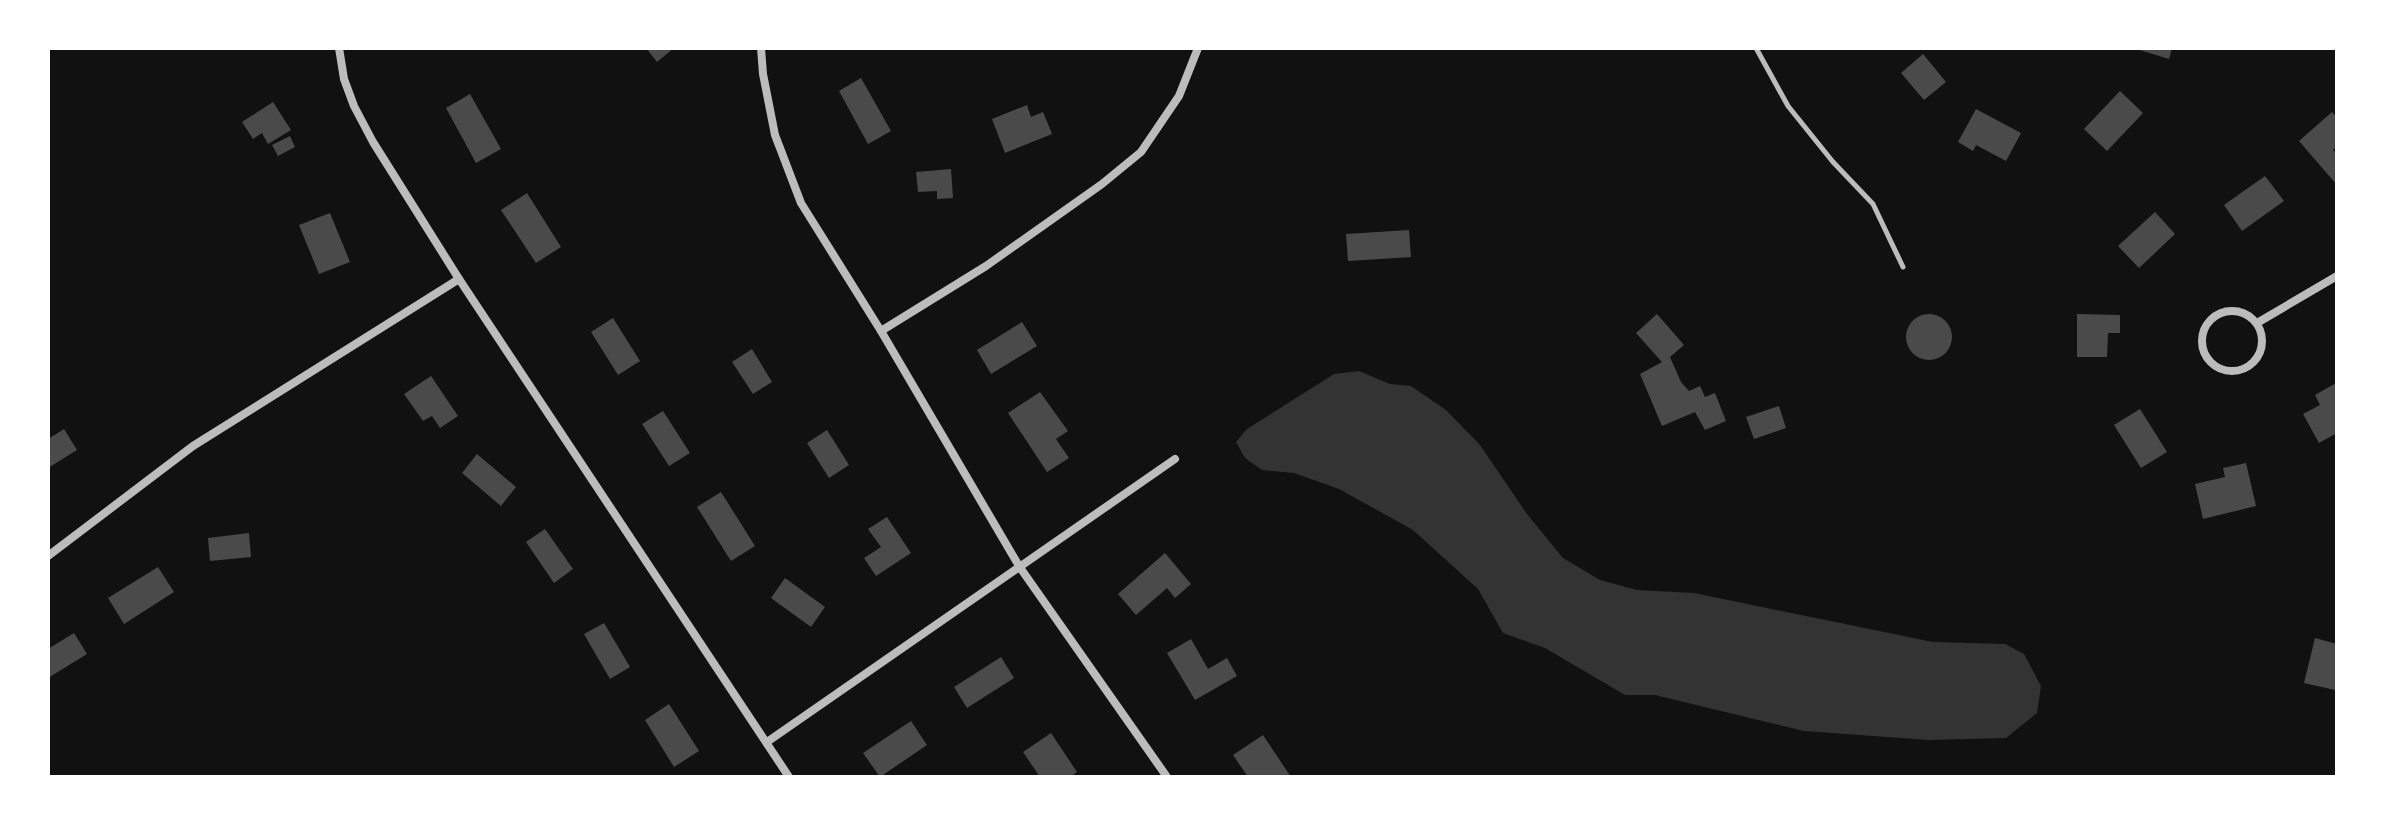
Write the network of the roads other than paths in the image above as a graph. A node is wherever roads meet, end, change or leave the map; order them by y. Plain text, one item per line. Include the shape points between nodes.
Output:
1 (339, 48) edge
2 (761, 48) edge
3 (1198, 48) edge
4 (1756, 48) edge
5 (1903, 267) dead end
6 (2337, 276) edge
7 (459, 279) junction
8 (2257, 323) junction
9 (881, 331) junction
10 (1175, 459) dead end
11 (48, 556) edge
12 (1019, 566) junction
13 (767, 742) junction
14 (789, 777) edge
15 (1167, 777) edge

1 - 7 street via 354,106
2 - 9 street via 775,135 801,203
3 - 9 street via 1179,96 1141,152 986,266
4 - 5 lane via 1788,106 1873,204
6 - 8 street
7 - 11 street via 193,446
7 - 13 street
8 - 8 street via 2261,352 2248,367 2228,370 2204,352 2204,331 2217,314 2239,311
9 - 12 street
10 - 12 street
12 - 13 street
12 - 15 street
13 - 14 street

